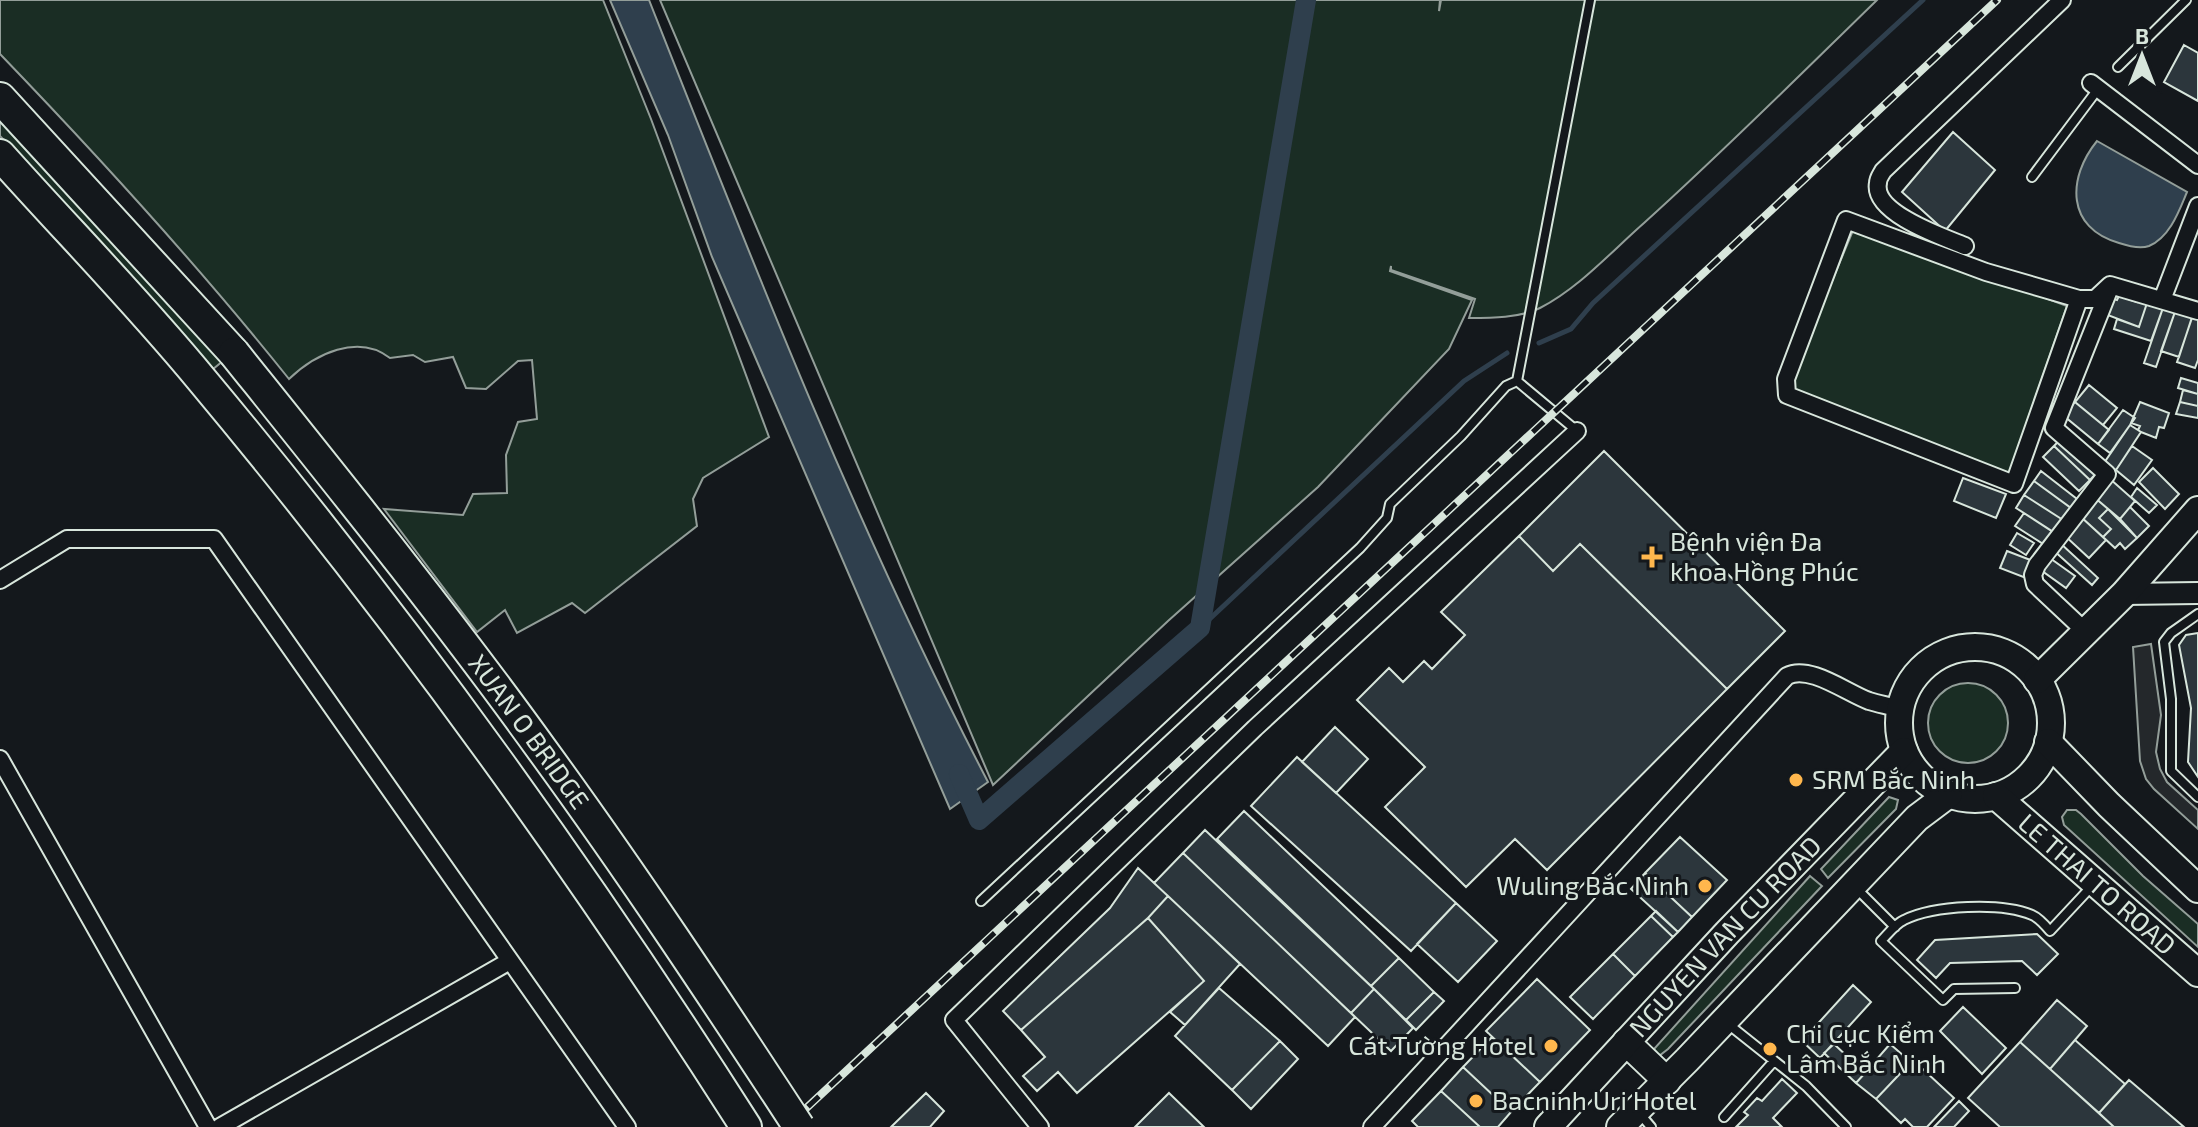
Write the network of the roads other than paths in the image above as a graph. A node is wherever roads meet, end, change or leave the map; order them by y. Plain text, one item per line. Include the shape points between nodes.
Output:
1 (1590, 0) edge
2 (2062, 0) edge
3 (2186, 0) edge
4 (2118, 67) dead end
5 (2095, 86) joint
6 (0, 98) edge
7 (0, 155) edge
8 (2198, 165) edge
9 (2032, 177) dead end
10 (2198, 206) edge
11 (1965, 246) dead end
12 (2110, 285) junction
13 (2079, 299) junction
14 (2162, 300) junction
15 (2198, 311) edge
16 (1517, 381) junction
17 (1577, 431) joint
18 (2198, 510) edge
19 (0, 580) edge
20 (2198, 593) edge
21 (2124, 594) junction
22 (2198, 614) edge
23 (2086, 632) junction
24 (2037, 680) junction
25 (1900, 709) junction
26 (2048, 742) junction
27 (1904, 751) junction
28 (0, 759) edge
29 (1949, 794) junction
30 (1996, 796) junction
31 (2198, 797) edge
32 (2095, 883) junction
33 (1853, 886) junction
34 (2198, 889) edge
35 (981, 901) dead end
36 (1895, 927) junction
37 (508, 962) junction
38 (2198, 973) edge
39 (2015, 988) dead end
40 (1724, 1021) junction
41 (1626, 1042) junction
42 (1774, 1061) junction
43 (1667, 1081) junction
44 (1724, 1117) dead end
45 (1636, 1121) edge
46 (208, 1127) edge
47 (220, 1127) edge
48 (627, 1127) edge
49 (746, 1127) edge
50 (799, 1127) edge
51 (1040, 1127) edge
52 (1372, 1127) edge
53 (1548, 1127) edge
54 (1846, 1127) edge

1 - 16 lane
2 - 11 street via 1883,171 1878,183 1882,199 1905,220
3 - 4 lane
5 - 8 street
5 - 9 lane
6 - 50 highway, XUAN O BRIDGE, bridge via 234,353 452,629 623,862
7 - 49 highway, XUAN O BRIDGE via 201,378 426,664 584,885
10 - 14 street
12 - 13 street via 2095,299
12 - 14 street
12 - 23 street via 2054,428 2107,474 2033,575 2035,584
13 - 13 street via 1986,272 1846,220 1786,379 1787,395 2014,484
14 - 15 street
16 - 17 lane
16 - 35 lane via 1506,386 1390,504 1387,518 1360,548
17 - 51 street via 1255,728 954,1020
18 - 21 main road
19 - 37 street via 67,539 214,539
20 - 21 street
21 - 23 main road
22 - 31 lane via 2171,633 2163,648 2171,699 2171,771
23 - 24 main road
24 - 25 main road via 2017,660 1998,651 1957,650 1920,671
24 - 26 main road via 2050,711
25 - 27 main road
25 - 52 street via 1808,674 1787,676
26 - 30 main road via 2028,777
26 - 34 main road
27 - 29 main road via 1922,777
27 - 41 main road, NGUYEN VAN CU ROAD
28 - 46 street
29 - 30 main road via 1971,799
29 - 33 main road via 1917,818
30 - 32 main road, LE THAI TO ROAD
32 - 36 lane via 2050,931 2035,916 1996,908 1926,912
32 - 38 main road, LE THAI TO ROAD
33 - 36 lane
33 - 40 main road
36 - 39 lane via 1881,941 1943,1000 1954,989
37 - 47 street
37 - 48 street
40 - 42 lane
40 - 43 main road
41 - 43 main road
41 - 53 main road, NGUYEN VAN CU ROAD
42 - 44 lane
42 - 54 lane
43 - 45 main road

